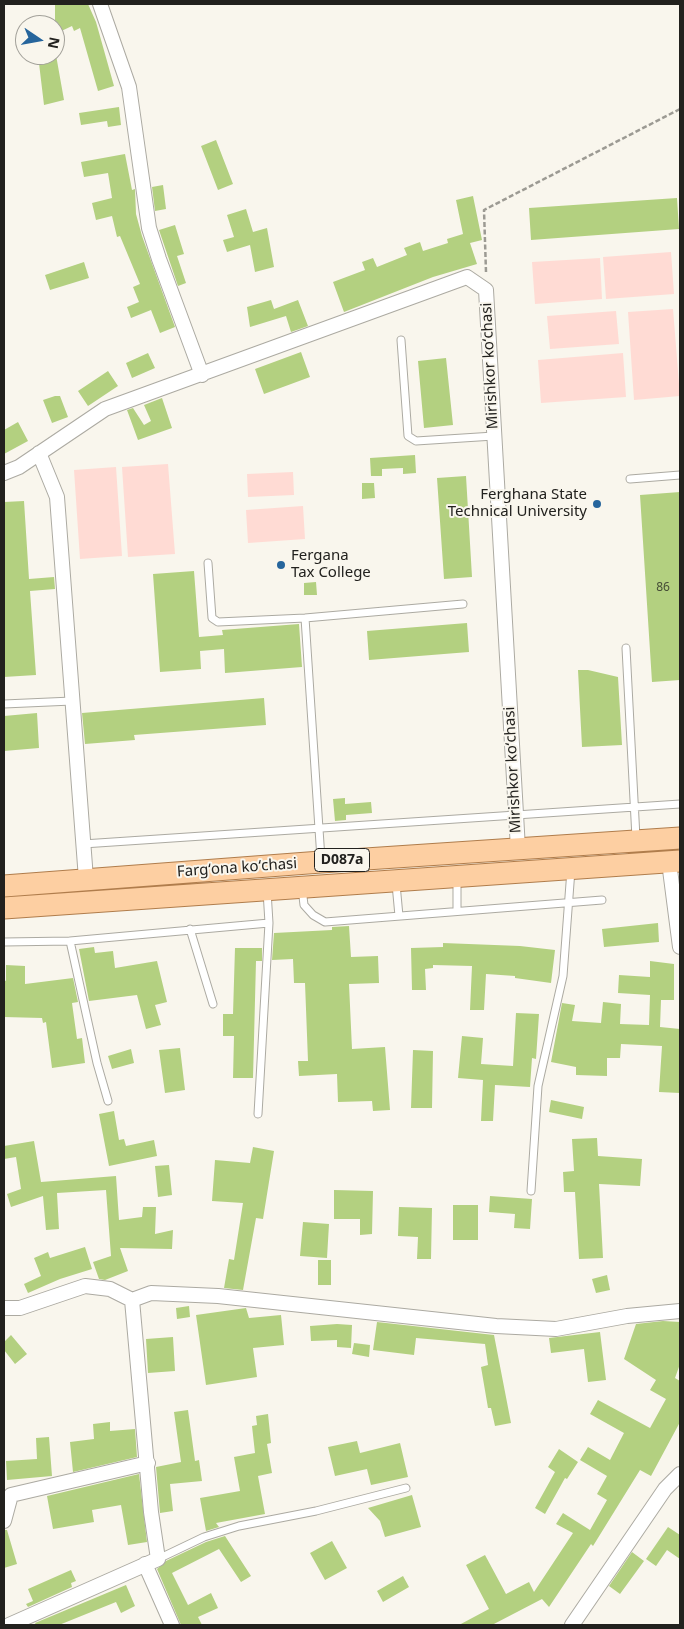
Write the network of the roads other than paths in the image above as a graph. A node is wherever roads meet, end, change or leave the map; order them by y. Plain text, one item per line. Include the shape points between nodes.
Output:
1 (100, 4) edge
2 (401, 340) dead end
3 (202, 376) junction
4 (494, 436) junction
5 (39, 454) junction
6 (4, 473) edge
7 (680, 475) edge
8 (630, 479) dead end
9 (208, 563) dead end
10 (463, 604) dead end
11 (305, 618) junction
12 (626, 648) dead end
13 (72, 701) junction
14 (4, 704) edge
15 (680, 804) edge
16 (634, 808) junction
17 (515, 816) junction
18 (319, 828) junction
19 (680, 838) edge
20 (636, 841) junction
21 (83, 844) junction
22 (518, 849) junction
23 (431, 856) junction
24 (675, 861) edge
25 (321, 862) junction
26 (571, 868) junction
27 (457, 876) junction
28 (433, 878) junction
29 (86, 880) junction
30 (395, 881) junction
31 (4, 886) edge
32 (302, 887) junction
33 (267, 890) junction
34 (602, 900) dead end
35 (569, 902) junction
36 (4, 908) edge
37 (456, 911) junction
38 (399, 916) junction
39 (269, 923) junction
40 (190, 929) junction
41 (70, 941) junction
42 (4, 942) edge
43 (680, 947) edge
44 (213, 1004) dead end
45 (108, 1101) dead end
46 (258, 1114) dead end
47 (531, 1191) dead end
48 (132, 1300) junction
49 (4, 1308) edge
50 (680, 1311) edge
51 (148, 1463) junction
52 (680, 1474) edge
53 (406, 1488) dead end
54 (4, 1521) edge
55 (152, 1561) junction
56 (9, 1625) edge
57 (172, 1625) edge
58 (572, 1625) edge

1 - 3 street via 129,87 149,228
2 - 4 lane via 408,436 416,441
3 - 4 street, Mirishkor koʻchasi via 467,278 486,290
3 - 5 street, Mirishkor koʻchasi via 105,409
4 - 17 street, Mirishkor koʻchasi
5 - 6 street, Mirishkor koʻchasi
5 - 13 street via 57,497
7 - 8 lane
9 - 11 lane via 212,618 218,622
10 - 11 lane
11 - 18 lane
12 - 16 lane
13 - 14 lane
13 - 21 street
15 - 16 lane
16 - 17 lane
16 - 20 lane
17 - 18 lane
17 - 22 street, Mirishkor koʻchasi
18 - 21 lane
18 - 25 lane
19 - 20 main road, Fargʻona koʻchasi / D087a
20 - 22 main road, Fargʻona koʻchasi / D087a
21 - 29 street
22 - 23 main road, Fargʻona koʻchasi / D087a
23 - 25 main road, Fargʻona koʻchasi / D087a
23 - 28 main road
24 - 26 main road, Fargʻona koʻchasi / D087a
24 - 43 street
25 - 29 main road, Fargʻona koʻchasi / D087a
26 - 27 main road, Fargʻona koʻchasi / D087a
26 - 35 lane
27 - 28 main road, Fargʻona koʻchasi / D087a
27 - 37 lane
28 - 30 main road, Fargʻona koʻchasi / D087a
29 - 31 main road, Fargʻona koʻchasi / D087a
30 - 32 main road, Fargʻona koʻchasi / D087a
30 - 38 lane
32 - 33 main road, Fargʻona koʻchasi / D087a
32 - 38 lane via 304,905 313,916 326,922
33 - 36 main road, Fargʻona koʻchasi / D087a
33 - 39 lane
34 - 35 lane
35 - 37 lane
35 - 47 lane via 563,976 538,1086
37 - 38 lane
39 - 40 lane
39 - 46 lane
40 - 41 lane
40 - 44 lane
41 - 42 lane
41 - 45 lane
48 - 49 street via 110,1289 85,1286 20,1308
48 - 50 street via 150,1293 218,1296 496,1326 556,1329 627,1316
48 - 51 street
51 - 54 street via 11,1495
51 - 55 street
52 - 58 street via 665,1489
53 - 55 lane via 316,1512 239,1526 204,1537
55 - 56 street
55 - 57 street

